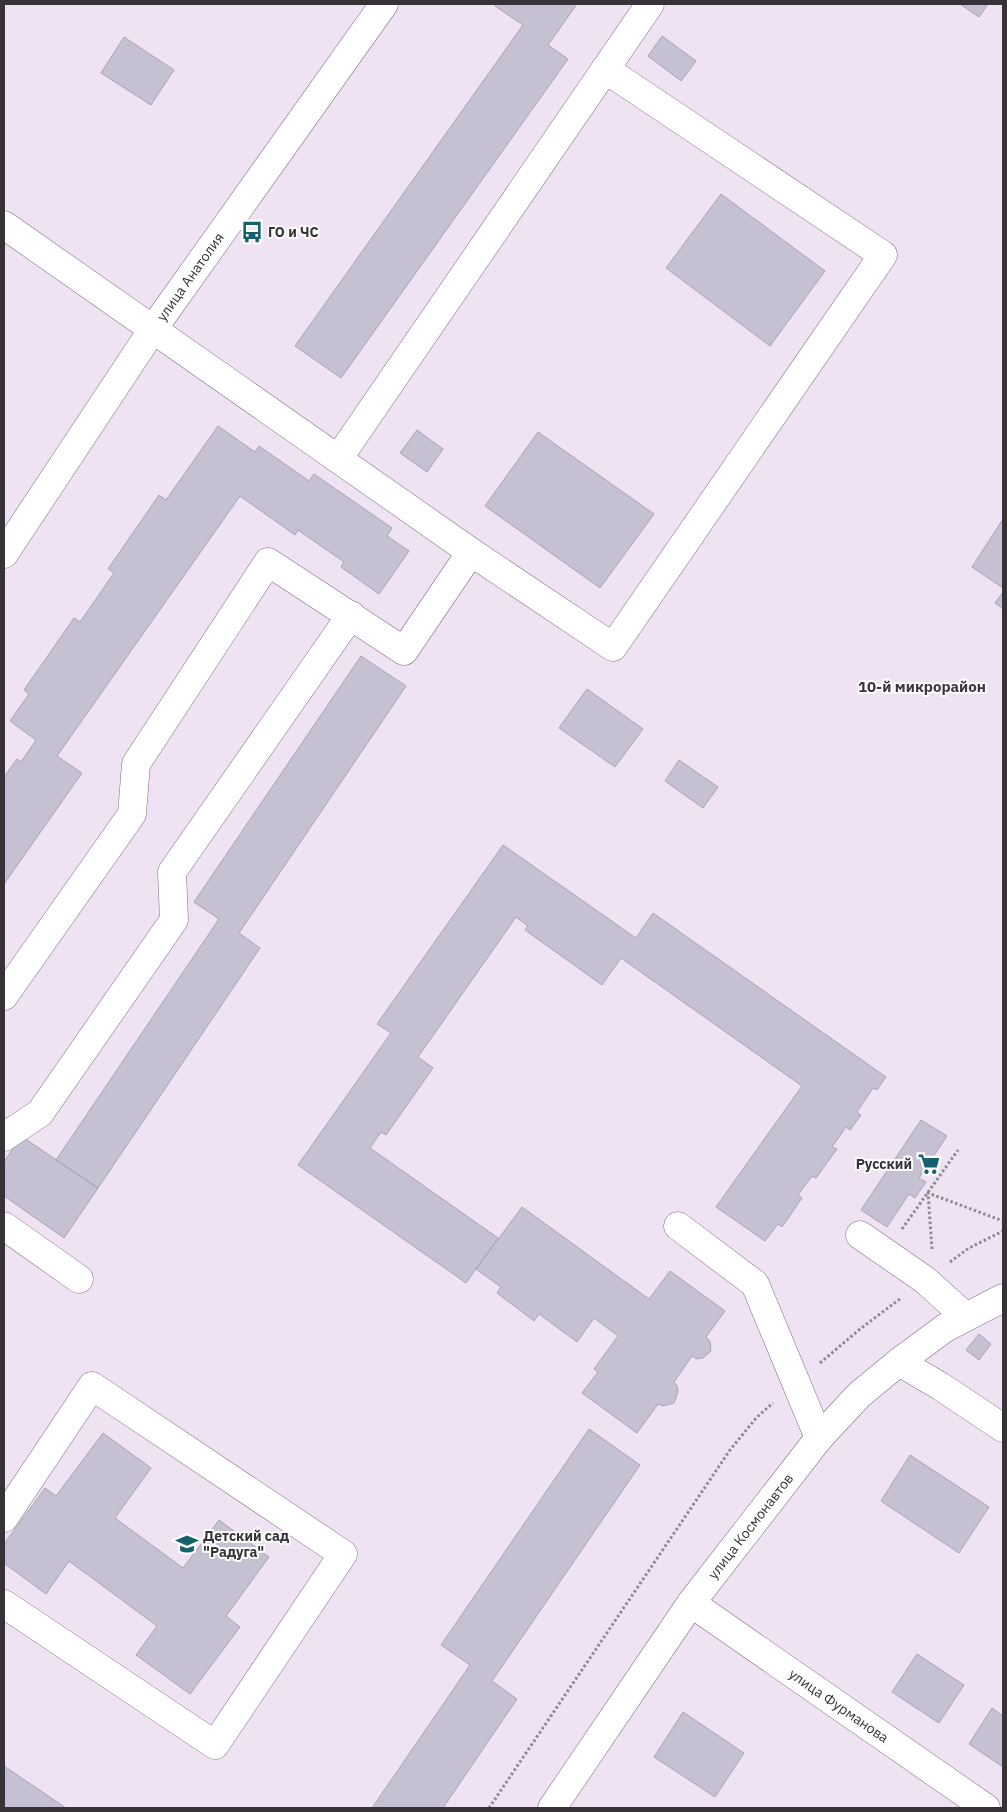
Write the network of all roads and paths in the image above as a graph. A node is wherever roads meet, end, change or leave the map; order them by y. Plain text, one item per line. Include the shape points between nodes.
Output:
1 (384, 4) edge
2 (650, 4) edge
3 (605, 69) junction
4 (4, 225) edge
5 (153, 329) junction
6 (338, 459) junction
7 (471, 552) junction
8 (4, 554) edge
9 (351, 615) junction
10 (4, 996) edge
11 (4, 1137) edge
12 (958, 1150) dead end
13 (928, 1193) junction
14 (1003, 1221) edge
15 (4, 1226) edge
16 (678, 1226) dead end
17 (1003, 1231) edge
18 (860, 1235) dead end
19 (886, 1253) junction
20 (930, 1277) junction
21 (79, 1279) dead end
22 (1003, 1298) edge
23 (966, 1317) junction
24 (899, 1362) junction
25 (797, 1383) junction
26 (1003, 1428) edge
27 (819, 1438) junction
28 (4, 1518) edge
29 (4, 1604) edge
30 (691, 1604) junction
31 (489, 1808) edge
32 (552, 1808) edge
33 (986, 1808) edge

1 - 5 street, улица Анатолия
2 - 3 street
3 - 6 street
3 - 7 street via 883,255 613,647
4 - 5 street
5 - 6 street
5 - 8 street, улица Анатолия
6 - 7 street
7 - 9 street via 404,651
9 - 10 street via 268,562 136,764 132,814
9 - 11 street via 172,872 174,920 40,1113
12 - 13 path
13 - 14 path
13 - 19 path
13 - 20 path
15 - 21 street
16 - 25 street via 755,1284
17 - 20 path via 969,1248
18 - 19 street
19 - 20 street
20 - 23 street
20 - 25 path via 860,1329
22 - 23 street, улица Космонавтов
23 - 24 street, улица Космонавтов
24 - 26 street
24 - 27 street, улица Космонавтов via 860,1395
25 - 27 street
25 - 31 path via 757,1417 730,1450
27 - 30 street, улица Космонавтов
28 - 29 street via 92,1386 343,1554 215,1746
30 - 32 street, улица Космонавтов
30 - 33 street, улица Фурманова

